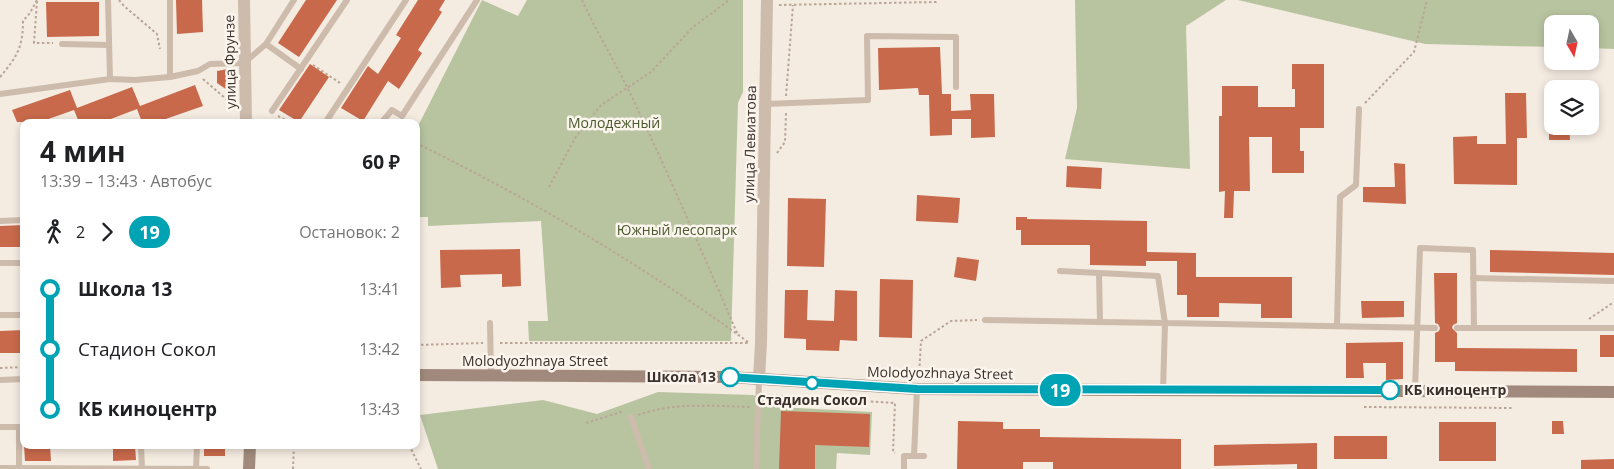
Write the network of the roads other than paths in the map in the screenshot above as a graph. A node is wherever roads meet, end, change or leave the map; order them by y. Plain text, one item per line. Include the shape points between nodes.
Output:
1 (108, 0) edge
2 (170, 0) edge
3 (244, 0) edge
4 (294, 0) edge
5 (346, 0) edge
6 (406, 0) edge
7 (477, 0) edge
8 (767, 3) edge
9 (62, 44) road end
10 (266, 44) junction
11 (109, 45) junction
12 (244, 63) junction
13 (301, 69) junction
14 (170, 77) junction
15 (110, 79) junction
16 (956, 87) dead end
17 (0, 94) edge
18 (766, 104) junction
19 (1359, 109) road end
20 (272, 111) dead end
21 (246, 119) edge
22 (330, 119) edge
23 (384, 119) edge
24 (20, 220) edge
25 (0, 221) edge
26 (0, 263) edge
27 (20, 263) edge
28 (1060, 271) dead end
29 (1099, 273) junction
30 (1473, 278) junction
31 (1614, 282) edge
32 (0, 315) edge
33 (20, 316) edge
34 (985, 320) road end
35 (490, 322) dead end
36 (1100, 322) junction
37 (1165, 323) junction
38 (1337, 326) junction
39 (1418, 328) junction
40 (1435, 328) dead end
41 (1457, 328) dead end
42 (1474, 328) junction
43 (1614, 328) edge
44 (420, 375) edge
45 (491, 375) junction
46 (20, 379) edge
47 (759, 379) junction
48 (0, 380) edge
49 (918, 384) junction
50 (1163, 390) junction
51 (1415, 390) junction
52 (1614, 392) edge
53 (631, 417) road end
54 (0, 427) edge
55 (141, 449) edge
56 (197, 449) edge
57 (250, 449) edge
58 (914, 456) junction
59 (924, 456) dead end
60 (0, 468) edge
61 (20, 468) edge
62 (142, 468) edge
63 (196, 469) edge
64 (207, 469) edge
65 (250, 469) edge
66 (649, 469) edge
67 (756, 469) edge
68 (904, 469) edge

1 - 11 lane
2 - 14 lane
3 - 12 street, улица Фрунзе
4 - 10 lane
5 - 13 lane
6 - 22 lane
7 - 23 lane via 402,116 392,110
8 - 18 street, улица Левиатова
9 - 11 lane
10 - 12 lane
10 - 13 lane
11 - 15 lane
12 - 14 lane via 210,64 198,71
12 - 21 street, улица Фрунзе
13 - 20 lane
14 - 15 lane
15 - 17 lane
16 - 18 lane via 956,37 867,36 868,100
18 - 47 street, улица Левиатова
19 - 38 lane via 1356,185 1340,197
24 - 25 lane
26 - 27 lane
28 - 29 lane
29 - 36 lane
29 - 37 lane via 1158,276
30 - 31 lane
30 - 39 lane via 1473,250 1420,248
30 - 42 lane
32 - 33 lane
34 - 36 lane
35 - 45 lane
36 - 37 lane
37 - 38 lane
37 - 50 lane
38 - 39 lane
39 - 40 lane
39 - 51 lane
41 - 42 lane
42 - 43 lane
44 - 45 main road, Molodyozhnaya Street
45 - 47 main road, Molodyozhnaya Street
46 - 48 lane
47 - 49 main road, Molodyozhnaya Street
47 - 67 lane, улица Левиатова
49 - 50 main road, Molodyozhnaya Street
49 - 58 lane
50 - 51 main road, Molodyozhnaya Street
51 - 52 main road, Molodyozhnaya Street
53 - 66 lane
54 - 61 lane via 18,427
55 - 62 lane
56 - 63 lane
57 - 65 main road
58 - 59 lane
58 - 68 lane via 904,456
60 - 61 lane
61 - 62 lane
62 - 63 lane
63 - 64 lane

